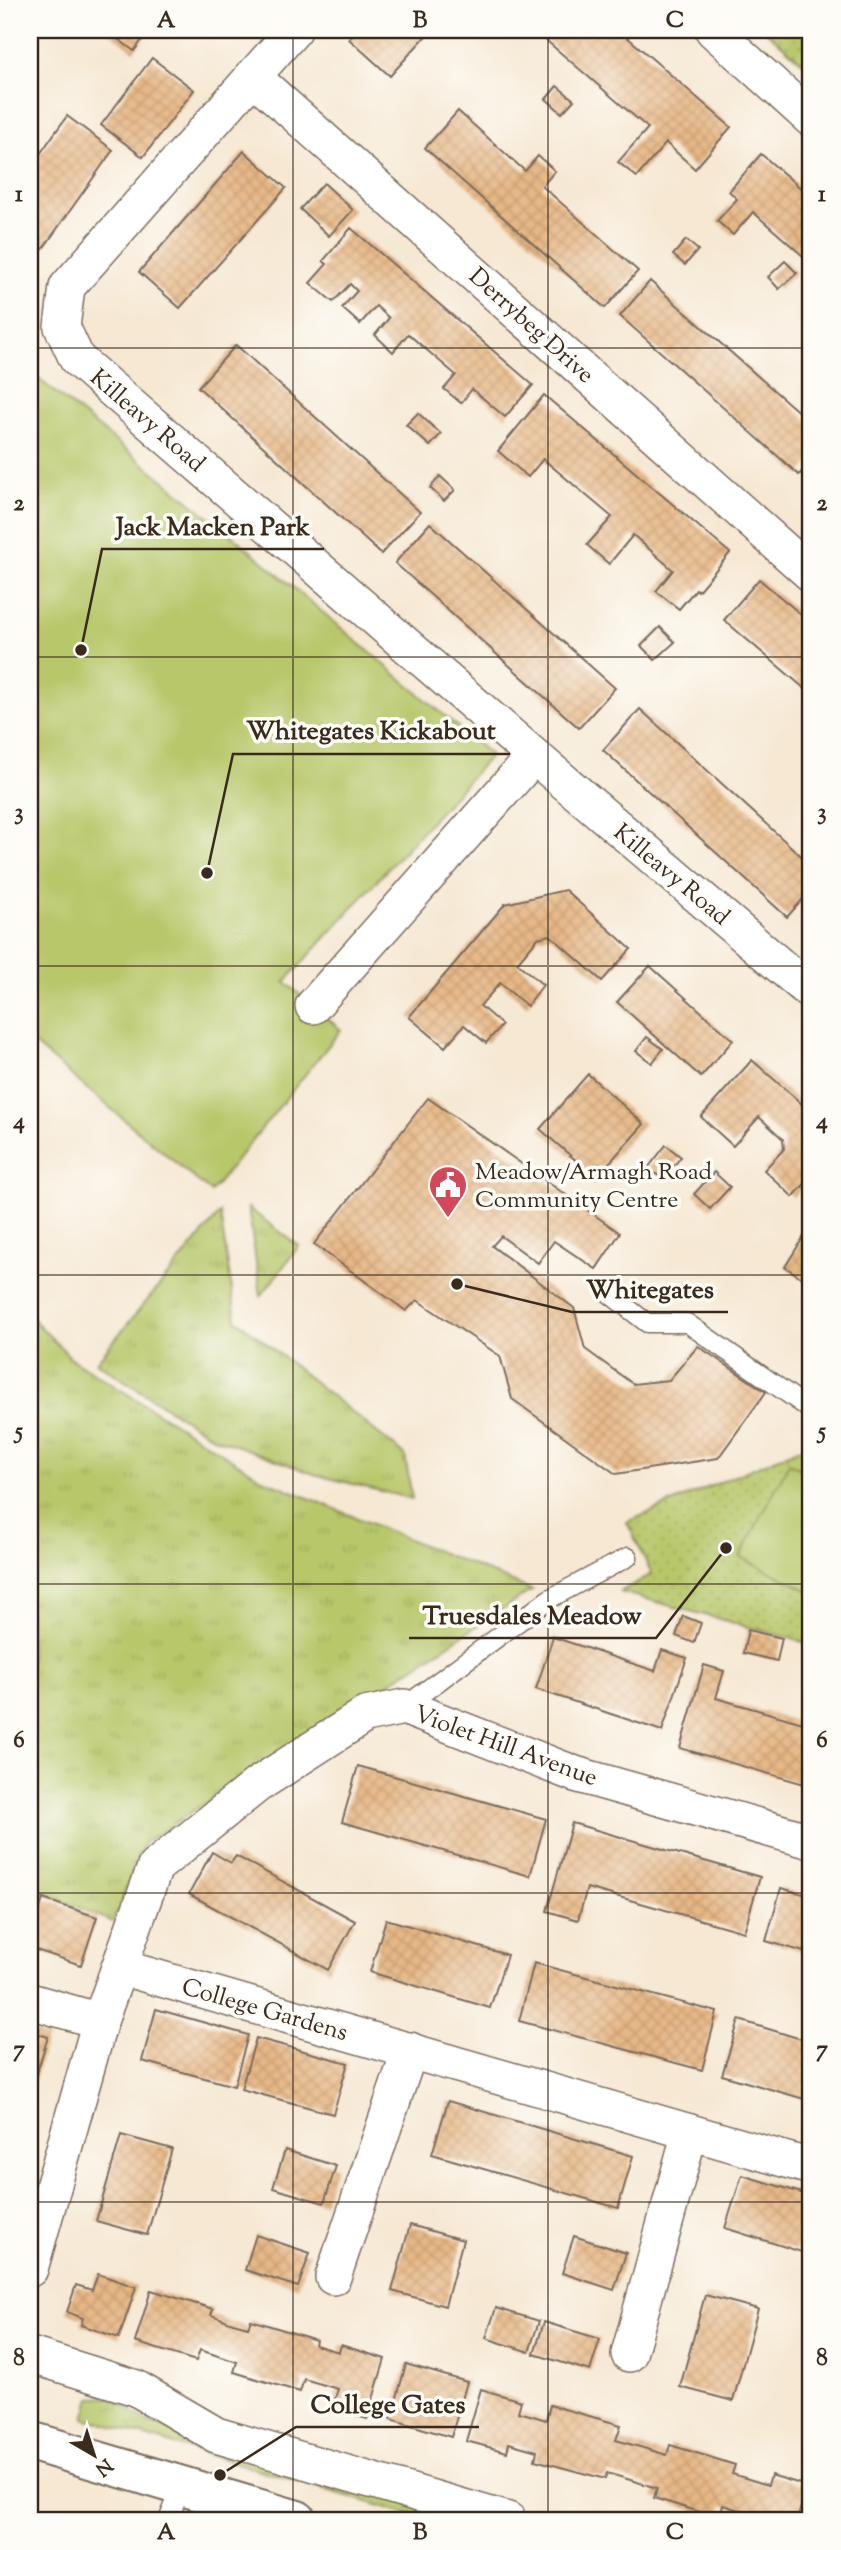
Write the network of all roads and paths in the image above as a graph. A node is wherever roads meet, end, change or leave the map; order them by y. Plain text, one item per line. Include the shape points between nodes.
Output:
1 (295, 30) edge
2 (713, 30) edge
3 (252, 76) junction
4 (811, 119) edge
5 (811, 574) edge
6 (534, 756) junction
7 (811, 992) edge
8 (313, 1006) dead end
9 (606, 1291) dead end
10 (811, 1410) edge
11 (628, 1557) dead end
12 (404, 1707) junction
13 (811, 1841) edge
14 (120, 1967) junction
15 (30, 2001) edge
16 (100, 2021) junction
17 (410, 2050) junction
18 (690, 2132) junction
19 (811, 2167) edge
20 (30, 2269) edge
21 (333, 2277) dead end
22 (629, 2354) dead end
23 (30, 2355) edge
24 (30, 2441) edge
25 (175, 2503) edge
26 (297, 2520) edge
27 (508, 2520) edge

1 - 3 street, Killeavy Road
2 - 4 street
3 - 5 street, Derrybeg Drive
3 - 6 street, Killeavy Road via 67,287 62,327 77,359
6 - 7 street, Killeavy Road
6 - 8 street
9 - 10 lane via 647,1323 687,1323
11 - 12 lane via 549,1599
12 - 13 street, Violet Hill Avenue via 575,1774
12 - 14 street, Violet Hill Avenue via 365,1715 257,1785 155,1867
14 - 16 street, Violet Hill Avenue
14 - 17 street, College Gardens
15 - 16 street
16 - 20 street, Violet Hill Avenue
17 - 18 street, College Gardens
17 - 21 street
18 - 19 street, College Gardens
18 - 22 street
23 - 27 street via 136,2388 216,2435
24 - 25 main road
25 - 26 main road

